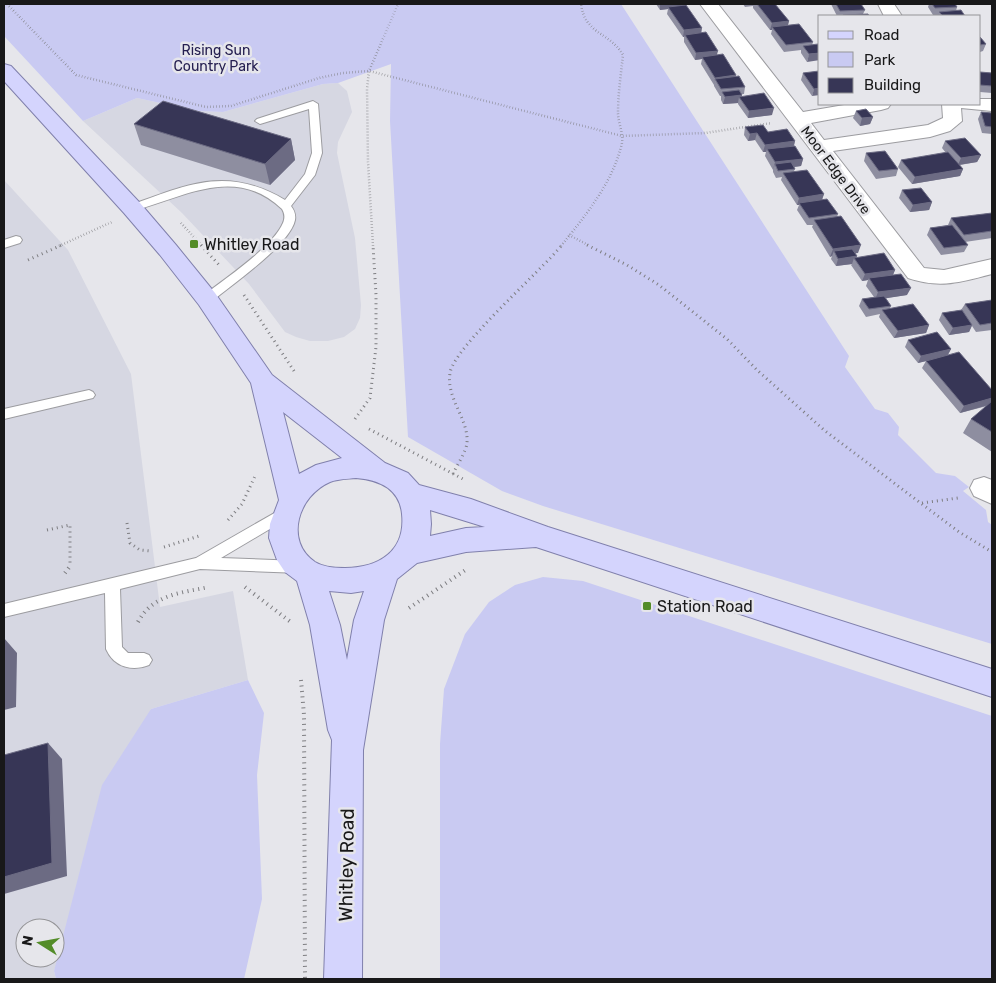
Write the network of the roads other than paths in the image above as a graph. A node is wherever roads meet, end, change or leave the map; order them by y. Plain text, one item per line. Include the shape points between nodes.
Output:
1 (709, 4) edge
2 (886, 4) edge
3 (893, 15) edge
4 (5, 73) edge
5 (875, 105) edge
6 (951, 105) edge
7 (798, 119) junction
8 (260, 121) dead end
9 (819, 147) junction
10 (286, 206) junction
11 (126, 214) junction
12 (16, 240) dead end
13 (4, 244) edge
14 (992, 267) edge
15 (207, 300) junction
16 (263, 382) junction
17 (89, 395) dead end
18 (4, 414) edge
19 (375, 470) junction
20 (412, 494) junction
21 (288, 506) junction
22 (542, 537) junction
23 (397, 562) junction
24 (200, 564) junction
25 (304, 570) junction
26 (112, 585) junction
27 (4, 611) edge
28 (144, 660) dead end
29 (992, 682) edge
30 (347, 750) junction
31 (343, 979) edge

1 - 7 street, Moor Edge Drive
2 - 3 street
4 - 11 main road
5 - 7 street
6 - 9 street via 952,121 943,127
7 - 9 street, Moor Edge Drive
8 - 10 lane via 313,104 316,153 310,175
9 - 14 street, Moor Edge Drive via 916,272 940,278
10 - 11 lane via 254,186 230,182 192,188
10 - 15 lane via 290,222 277,240
11 - 15 main road
12 - 13 lane
15 - 16 main road
16 - 19 main road
16 - 21 main road
17 - 18 lane
19 - 20 main road via 400,482
19 - 21 main road via 356,468 325,472 314,477
20 - 22 main road via 471,510
20 - 23 main road via 418,525
21 - 24 lane
21 - 25 main road via 282,529 284,543 290,556
22 - 23 main road via 466,540
22 - 29 main road
23 - 25 main road via 367,578 350,581 331,580
23 - 30 main road, Whitley Road via 369,620
24 - 25 lane
24 - 26 lane
25 - 30 main road, Whitley Road via 325,625
26 - 27 lane
26 - 28 lane via 114,649 124,660
30 - 31 main road, Whitley Road

